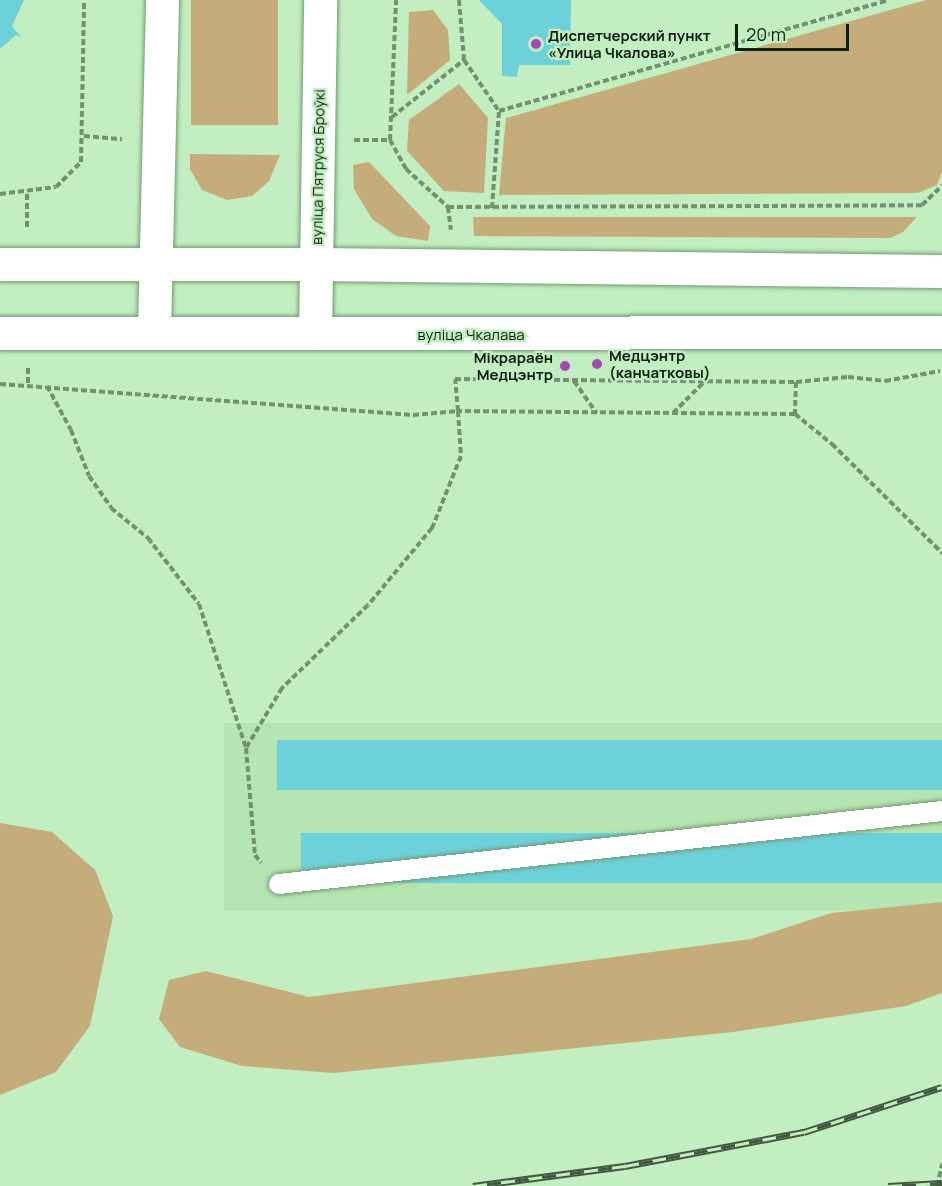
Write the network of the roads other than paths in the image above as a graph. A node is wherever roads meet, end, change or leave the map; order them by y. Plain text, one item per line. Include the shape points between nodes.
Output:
1 (162, 0) edge
2 (320, 0) edge
3 (942, 245) edge
4 (156, 262) junction
5 (0, 264) edge
6 (316, 264) junction
7 (929, 271) edge
8 (154, 330) junction
9 (942, 332) edge
10 (0, 333) edge
11 (315, 333) junction
12 (942, 811) edge
13 (279, 884) road end

1 - 4 main road
2 - 6 main road, вуліца Пятруся Броўкі
3 - 7 main road
4 - 5 main road
4 - 6 main road
4 - 8 main road
6 - 7 main road
6 - 11 main road, вуліца Пятруся Броўкі
8 - 10 main road, вуліца Чкалава
8 - 11 main road, вуліца Чкалава
9 - 11 main road, вуліца Чкалава
12 - 13 lane

